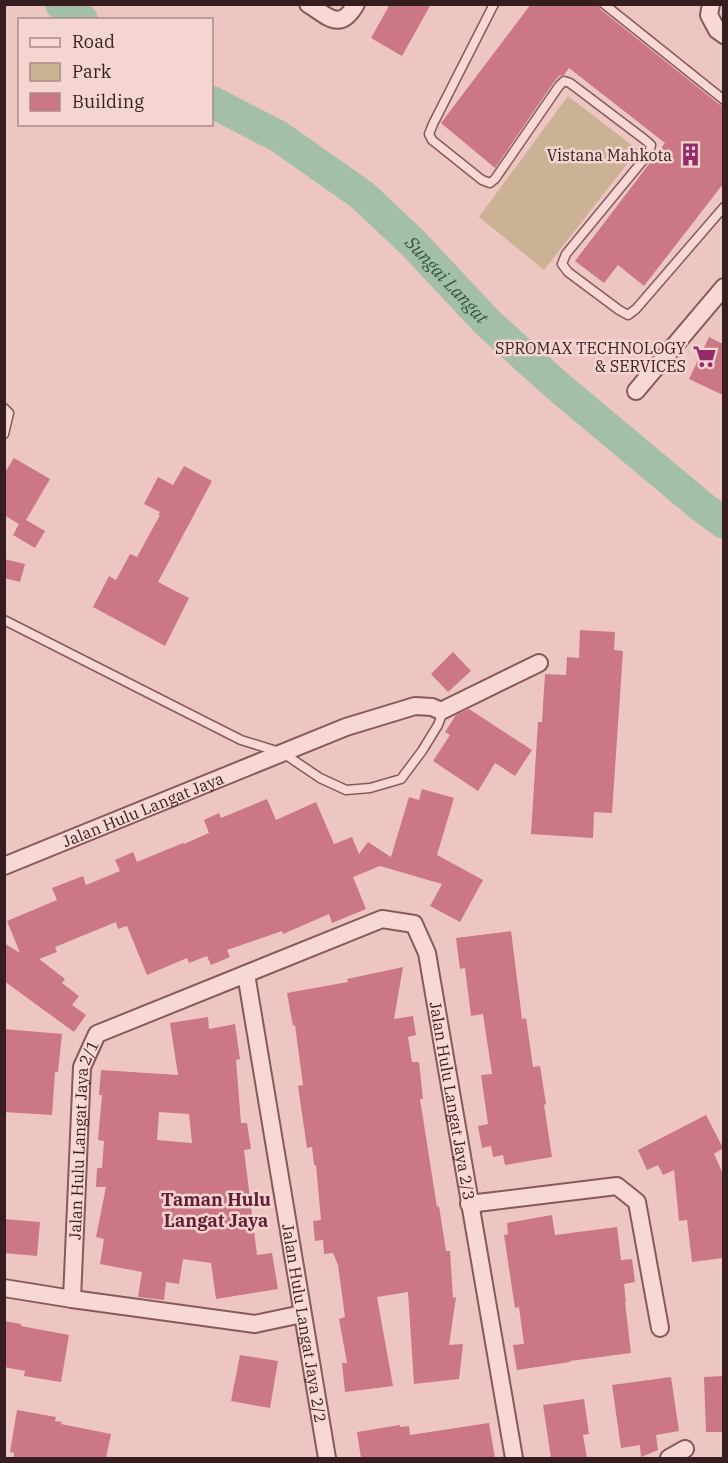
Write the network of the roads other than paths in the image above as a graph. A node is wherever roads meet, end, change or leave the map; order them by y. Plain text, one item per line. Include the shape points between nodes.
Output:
1 (308, 4) edge
2 (356, 4) edge
3 (494, 4) edge
4 (604, 4) edge
5 (710, 10) edge
6 (723, 35) edge
7 (723, 100) edge
8 (723, 207) edge
9 (723, 287) edge
10 (636, 391) dead end
11 (4, 408) edge
12 (4, 434) edge
13 (4, 620) edge
14 (539, 663) dead end
15 (441, 711) junction
16 (283, 753) junction
17 (4, 867) edge
18 (246, 974) junction
19 (470, 1204) junction
20 (4, 1288) edge
21 (72, 1299) junction
22 (302, 1314) junction
23 (660, 1328) dead end
24 (685, 1449) dead end
25 (327, 1458) edge
26 (514, 1458) edge
27 (669, 1458) edge

1 - 2 street via 340,21 349,16
3 - 8 lane via 433,124 429,134 432,140 490,183 564,81 651,145 649,153 566,254 562,264 568,272 628,315
4 - 7 lane
5 - 6 street via 717,30
9 - 10 street
11 - 12 lane via 9,413
13 - 16 lane via 241,740
14 - 15 street
15 - 16 street, Jalan Hulu Langat Jaya via 426,706 401,709
15 - 16 lane via 438,725 401,779 370,788 346,790
16 - 17 street, Jalan Hulu Langat Jaya
18 - 19 street, Jalan Hulu Langat Jaya 2/3 via 382,919 414,924 427,953
18 - 21 street, Jalan Hulu Langat Jaya 2/1 via 97,1034 82,1066
18 - 22 street, Jalan Hulu Langat Jaya 2/2
19 - 23 street via 617,1186 637,1202
19 - 26 street, Jalan Hulu Langat Jaya 2/3
20 - 21 street
21 - 22 street via 255,1324
22 - 25 street, Jalan Hulu Langat Jaya 2/2
24 - 27 street

